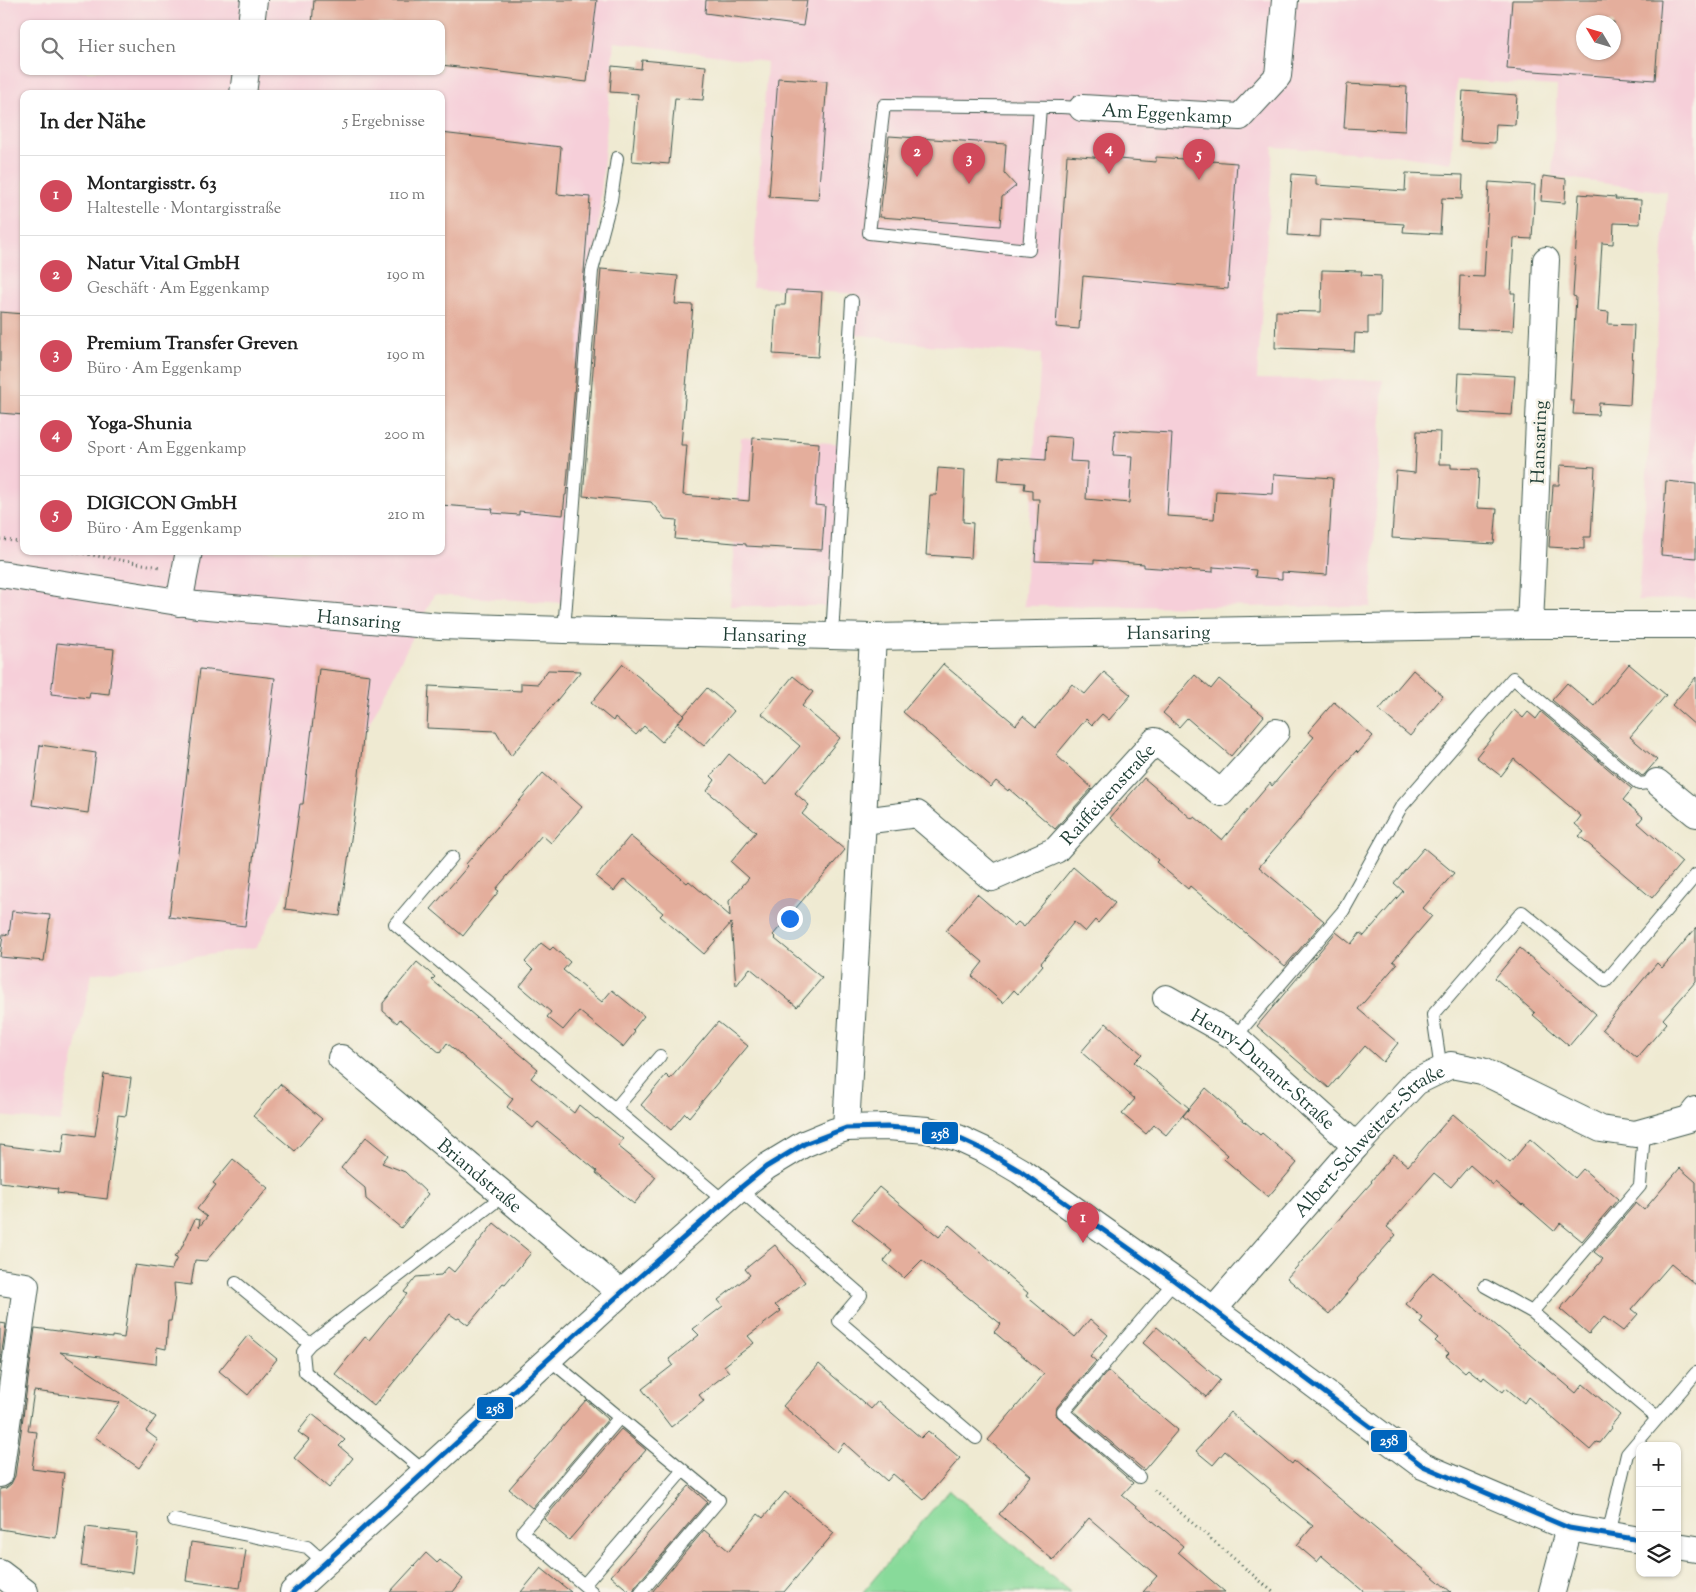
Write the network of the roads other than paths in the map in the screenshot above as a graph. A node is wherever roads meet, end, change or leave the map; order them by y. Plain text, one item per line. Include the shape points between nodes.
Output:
1 (254, 0) edge
2 (1285, 0) edge
3 (252, 20) edge
4 (245, 75) edge
5 (244, 90) edge
6 (1040, 107) junction
7 (1082, 108) joint
8 (617, 158) dead end
9 (1546, 260) dead end
10 (852, 301) dead end
11 (187, 562) edge
12 (0, 574) edge
13 (179, 603) junction
14 (1530, 625) junction
15 (1696, 625) edge
16 (564, 630) junction
17 (832, 636) junction
18 (874, 637) junction
19 (1276, 732) dead end
20 (1657, 782) joint
21 (1696, 814) edge
22 (863, 821) junction
23 (452, 857) dead end
24 (1696, 876) edge
25 (1166, 998) dead end
26 (1234, 1037) junction
27 (660, 1056) dead end
28 (341, 1058) dead end
29 (1441, 1070) junction
30 (615, 1110) junction
31 (1696, 1110) edge
32 (846, 1128) junction
33 (1644, 1132) junction
34 (1356, 1146) junction
35 (504, 1195) junction
36 (732, 1195) junction
37 (1175, 1280) junction
38 (0, 1282) edge
39 (236, 1283) dead end
40 (1485, 1286) dead end
41 (620, 1293) junction
42 (1214, 1309) junction
43 (1532, 1312) junction
44 (310, 1344) junction
45 (549, 1359) junction
46 (1696, 1373) edge
47 (620, 1418) junction
48 (1658, 1418) junction
49 (976, 1438) dead end
50 (683, 1470) junction
51 (425, 1472) junction
52 (0, 1474) edge
53 (1139, 1477) road end
54 (174, 1520) dead end
55 (1569, 1528) junction
56 (1608, 1535) junction
57 (1636, 1539) edge
58 (1681, 1547) edge
59 (1696, 1549) edge
60 (325, 1563) junction
61 (0, 1573) edge
62 (588, 1588) edge
63 (25, 1592) edge
64 (293, 1592) edge
65 (641, 1592) edge
66 (1552, 1592) edge

1 - 3 street
2 - 7 street, Am Eggenkamp via 1278,76 1240,117
4 - 5 street
6 - 6 lane via 884,105 869,233 1029,250
6 - 7 lane
8 - 16 lane via 611,200 592,271
9 - 14 street, Hansaring
10 - 17 lane
11 - 13 street
12 - 13 street, Hansaring
13 - 16 street, Hansaring via 440,626
14 - 15 street, Hansaring
14 - 18 street, Hansaring
16 - 17 street, Hansaring
17 - 18 street, Hansaring
18 - 22 street
19 - 22 street, Raiffeisenstraße via 1221,793 1155,741 1056,850 992,878 918,814
20 - 21 street
20 - 26 lane via 1639,784 1512,678 1401,807 1343,911
22 - 32 street
23 - 30 lane via 394,924
24 - 29 lane via 1606,981 1522,912 1433,1015
25 - 26 street, Henry-Dunant-Straße
26 - 34 street, Henry-Dunant-Straße
27 - 30 lane
28 - 35 street, Briandstraße
29 - 33 street, Albert-Schweitzer-Straße via 1451,1065 1482,1070 1601,1129 1635,1134
29 - 34 street, Albert-Schweitzer-Straße via 1416,1082
30 - 36 lane
31 - 33 street, Albert-Schweitzer-Straße via 1689,1119
32 - 36 street via 804,1144 766,1166
32 - 37 street via 928,1130 958,1138 1020,1171
33 - 43 lane via 1640,1186
34 - 42 street, Albert-Schweitzer-Straße
35 - 41 street, Briandstraße
35 - 44 lane
36 - 41 street
36 - 49 lane via 861,1295 840,1321
37 - 42 street
37 - 53 lane via 1063,1412
38 - 52 street via 26,1286
39 - 44 lane
40 - 43 lane
41 - 45 street
42 - 55 street via 1423,1466
43 - 48 lane
44 - 51 lane via 304,1352 304,1372
45 - 47 lane
45 - 51 street
46 - 48 lane
47 - 50 lane
47 - 62 lane via 522,1532
48 - 56 lane via 1627,1454
50 - 62 lane
50 - 65 lane via 719,1500
51 - 60 street
54 - 60 lane via 307,1547
55 - 56 street
55 - 66 street
56 - 57 street
58 - 59 street
60 - 64 street
61 - 63 street

